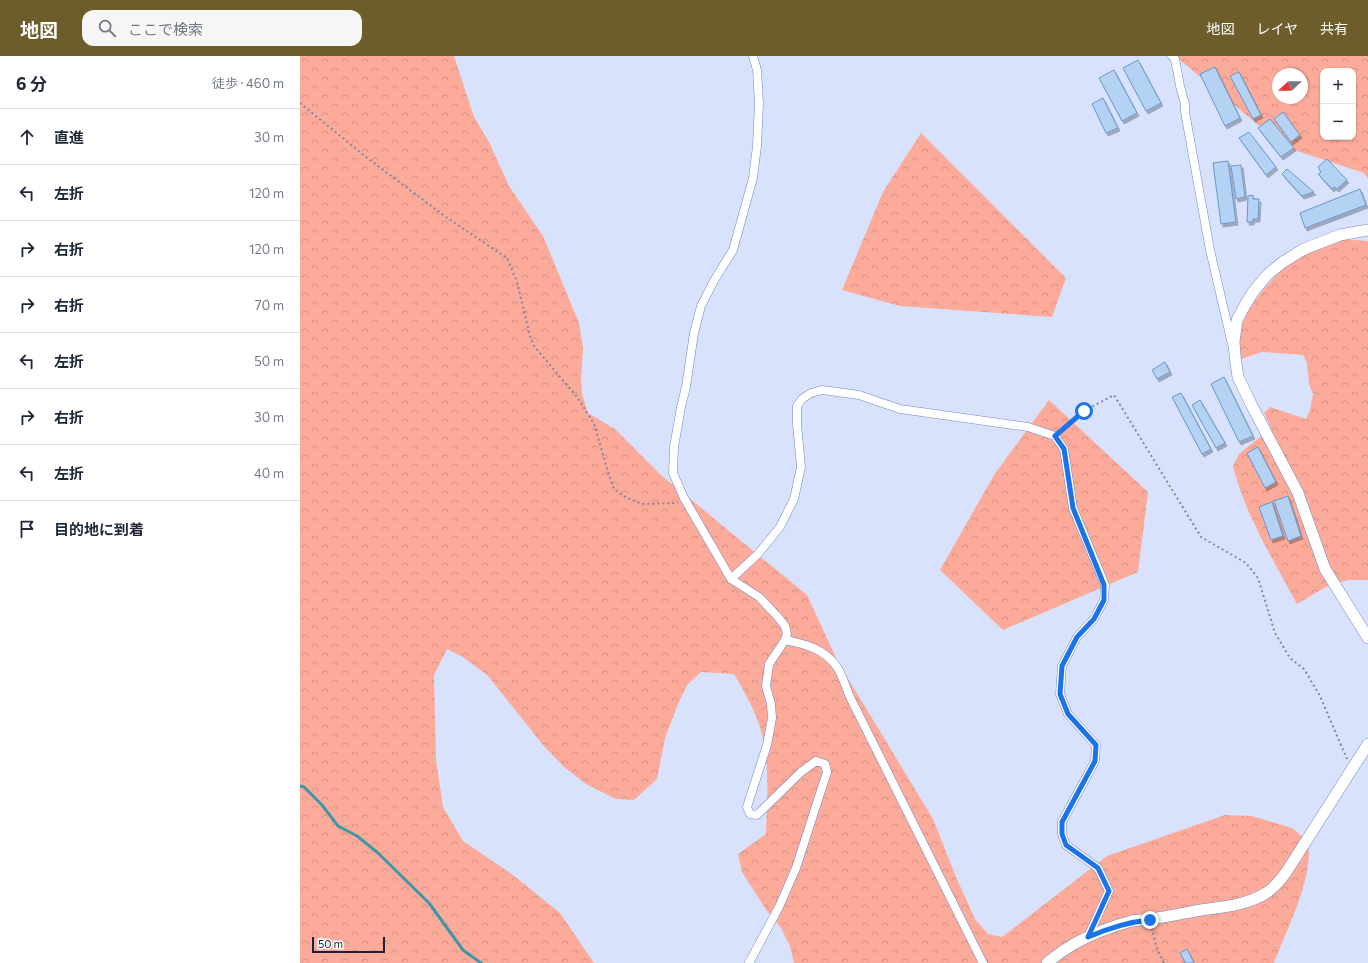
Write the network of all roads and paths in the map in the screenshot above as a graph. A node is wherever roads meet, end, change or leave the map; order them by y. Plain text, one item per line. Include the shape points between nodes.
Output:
1 (753, 56) edge
2 (1172, 56) edge
3 (300, 103) edge
4 (1368, 230) edge
5 (1235, 356) junction
6 (1055, 436) junction
7 (687, 503) junction
8 (731, 578) junction
9 (1368, 638) edge
10 (785, 640) junction
11 (1368, 744) edge
12 (1352, 770) junction
13 (1150, 920) junction
14 (1088, 937) junction
15 (749, 963) edge
16 (983, 963) edge
17 (1047, 963) edge
18 (1164, 963) edge

1 - 7 street via 757,70 759,103 753,178 733,250 701,306 674,448 673,472
2 - 5 street via 1175,59 1185,104 1210,250
3 - 7 path via 366,157 507,258 517,282 534,346 578,397 594,424 614,489 642,504
4 - 5 street via 1340,235 1304,249 1268,275 1249,298 1237,320
5 - 9 street via 1238,378 1298,493 1325,569
6 - 8 street via 1028,427 900,409 859,395 822,390 811,392 797,406 801,467 794,499 780,527 758,554
6 - 12 path via 1084,411 1114,395 1201,537 1246,564 1258,578 1275,632 1290,658 1304,669 1320,696
6 - 14 street via 1064,449 1073,508 1104,585 1104,600 1094,619 1077,637 1062,666 1060,694 1068,714 1096,745 1095,761 1062,822 1062,834 1066,845 1098,868 1109,891
7 - 8 street
8 - 10 street via 759,597 778,617 787,634
10 - 15 street via 769,664 766,686 772,718 767,745 748,807 750,814 757,815 801,772 816,761 825,764 827,772 796,868 779,907
10 - 16 street via 815,648 826,654 837,667
11 - 12 street
12 - 13 street via 1287,871 1278,883 1265,893 1250,901
13 - 14 street via 1133,921 1111,927
13 - 18 path via 1156,946
14 - 17 street

